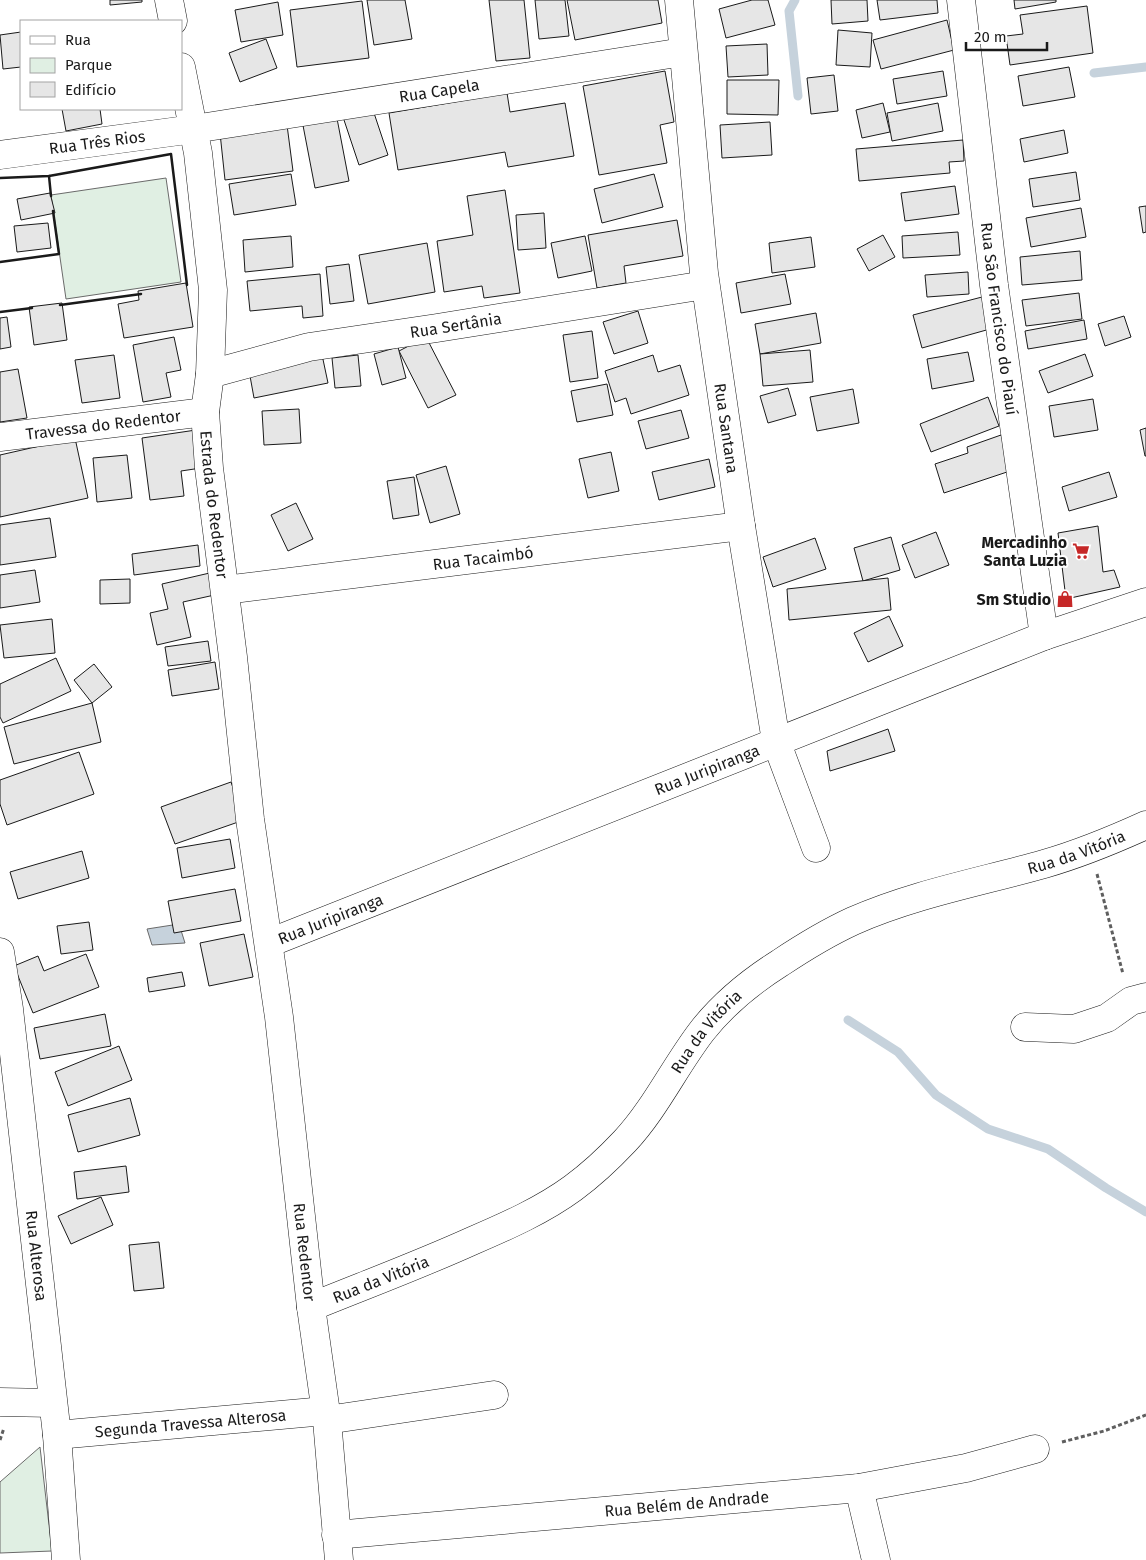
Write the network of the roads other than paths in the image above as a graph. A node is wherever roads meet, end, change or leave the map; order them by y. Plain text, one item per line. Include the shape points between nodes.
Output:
1 (169, 0) edge
2 (679, 0) edge
3 (961, 0) edge
4 (173, 20) edge
5 (683, 52) junction
6 (182, 72) edge
7 (194, 128) junction
8 (0, 155) edge
9 (706, 285) junction
10 (210, 374) junction
11 (205, 412) junction
12 (0, 437) edge
13 (741, 526) junction
14 (225, 590) junction
15 (1146, 602) edge
16 (1044, 636) junction
17 (776, 741) junction
18 (1146, 825) edge
19 (816, 848) dead end
20 (269, 943) junction
21 (0, 952) edge
22 (1138, 999) edge
23 (1025, 1027) dead end
24 (311, 1306) junction
25 (494, 1395) dead end
26 (0, 1402) edge
27 (52, 1403) junction
28 (326, 1416) junction
29 (57, 1435) junction
30 (1034, 1449) road end
31 (859, 1488) junction
32 (337, 1548) edge
33 (66, 1560) edge
34 (876, 1560) edge

1 - 4 street
2 - 5 street, Rua Santana
3 - 16 street, Rua São Francisco do Piauí via 994,286
5 - 7 street, Rua Capela
5 - 9 street, Rua Santana
6 - 7 street, Estrada do Redentor
7 - 8 street, Rua Três Rios
7 - 10 street, Estrada do Redentor via 213,290
9 - 10 street, Rua Sertânia via 309,347
9 - 13 street, Rua Santana
10 - 11 street, Estrada do Redentor
11 - 12 street, Travessa do Redentor
11 - 14 street, Estrada do Redentor
13 - 14 street, Rua Tacaimbó
13 - 17 street, Rua Santana
14 - 20 street, Estrada do Redentor via 250,819
15 - 16 street, Rua Juripiranga
16 - 17 street, Rua Juripiranga
17 - 19 street, Rua Santana
17 - 20 street, Rua Juripiranga
18 - 24 street, Rua da Vitória via 1047,863 938,891 855,920 820,937 743,988 723,1006 701,1032 627,1139 573,1188 496,1231
20 - 24 street, Rua Redentor
21 - 27 street, Rua Alterosa
22 - 23 street via 1106,1018 1074,1030
24 - 28 street, Rua Redentor
25 - 28 street, Segunda Travessa Alterosa
26 - 27 street
27 - 29 street, Rua Alterosa
28 - 29 street, Segunda Travessa Alterosa
28 - 32 street, Rua Redentor
29 - 33 street, Rua Alterosa
30 - 31 street, Rua Belém de Andrade via 966,1468
31 - 32 street, Rua Belém de Andrade
31 - 34 street

